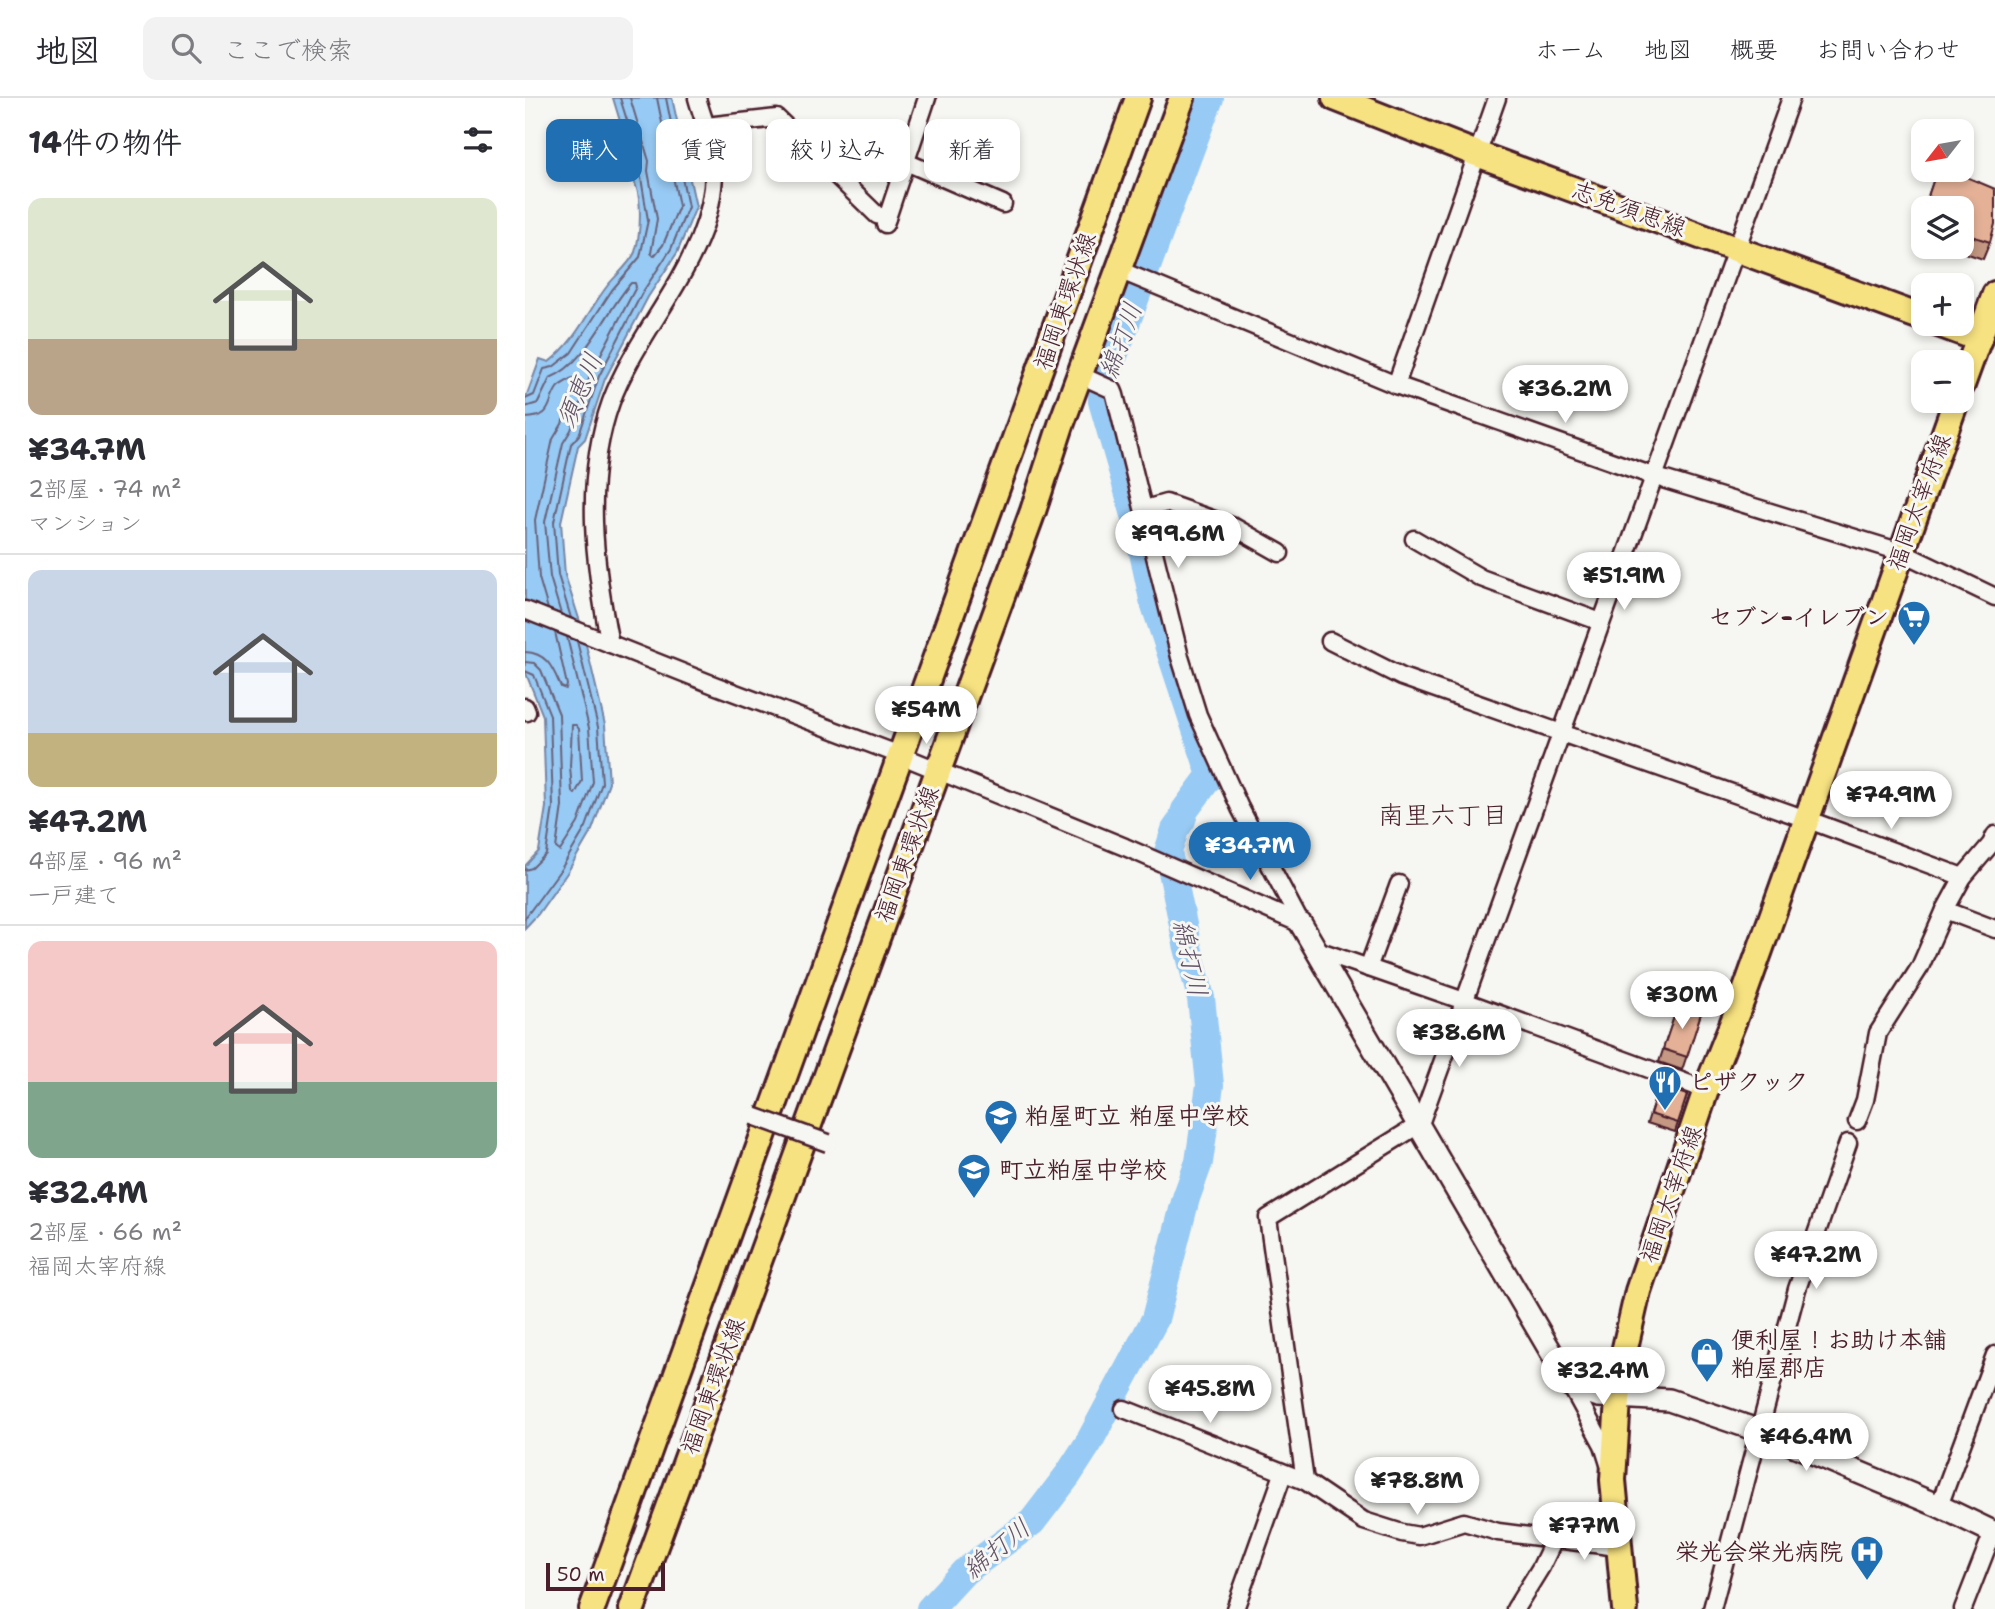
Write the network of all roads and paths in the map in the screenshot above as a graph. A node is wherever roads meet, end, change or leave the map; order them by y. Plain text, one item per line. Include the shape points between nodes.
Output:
1 (697, 98) edge
2 (927, 98) edge
3 (1138, 98) edge
4 (1182, 98) edge
5 (1335, 98) edge
6 (1497, 98) edge
7 (1791, 98) edge
8 (704, 119) edge
9 (910, 150) edge
10 (1477, 154) junction
11 (910, 164) edge
12 (712, 182) edge
13 (843, 182) edge
14 (899, 182) edge
15 (1003, 204) dead end
16 (1735, 248) junction
17 (1127, 273) junction
18 (1995, 294) edge
19 (1911, 314) edge
20 (1969, 336) edge
21 (1987, 343) edge
22 (1974, 365) edge
23 (1088, 379) junction
24 (1396, 385) junction
25 (1952, 413) edge
26 (1656, 477) junction
27 (1145, 509) junction
28 (1414, 539) dead end
29 (1901, 552) junction
30 (1280, 553) dead end
31 (1995, 597) edge
32 (525, 610) edge
33 (1601, 622) junction
34 (1330, 641) dead end
35 (606, 643) junction
36 (1561, 735) junction
37 (900, 755) junction
38 (937, 771) junction
39 (1806, 819) junction
40 (1995, 835) edge
41 (1963, 877) junction
42 (1399, 884) dead end
43 (1944, 910) junction
44 (1301, 924) junction
45 (1995, 929) edge
46 (1317, 950) junction
47 (1368, 968) junction
48 (1464, 1001) junction
49 (1706, 1090) junction
50 (753, 1116) dead end
51 (1857, 1121) dead end
52 (1420, 1124) junction
53 (828, 1143) dead end
54 (1848, 1143) dead end
55 (1995, 1355) edge
56 (1571, 1386) junction
57 (1618, 1399) junction
58 (1123, 1409) dead end
59 (1760, 1431) junction
60 (1283, 1474) junction
61 (1613, 1480) junction
62 (1305, 1481) junction
63 (1939, 1506) junction
64 (1994, 1532) edge
65 (1554, 1540) junction
66 (1618, 1547) junction
67 (592, 1609) edge
68 (632, 1609) edge
69 (1235, 1609) edge
70 (1515, 1609) edge
71 (1625, 1609) edge
72 (1712, 1609) edge
73 (1963, 1609) edge

1 - 8 street
2 - 9 street
3 - 37 main road, 福岡東環状線
4 - 17 main road, 福岡東環状線
5 - 10 main road, 志免須恵線
6 - 10 street
7 - 16 street
10 - 16 main road, 志免須恵線
10 - 24 street
11 - 15 street
12 - 35 street via 704,227 681,277 627,364 602,432 594,546
13 - 14 street via 886,221
16 - 19 main road, 志免須恵線
16 - 26 street
17 - 23 main road, 福岡東環状線
17 - 24 street
18 - 21 main road
20 - 21 main road
21 - 22 main road
23 - 27 street via 1113,390
23 - 38 main road, 福岡東環状線 via 1061,425
24 - 26 street
25 - 29 main road, 福岡太宰府線
26 - 29 street
26 - 33 street
27 - 30 street via 1166,503 1234,527
27 - 44 street via 1198,715
28 - 33 street via 1481,578
29 - 31 street
29 - 39 main road, 福岡太宰府線
32 - 35 street
33 - 36 street
34 - 36 street via 1402,677
35 - 37 street
36 - 39 street
36 - 48 street
37 - 38 street
37 - 67 main road, 福岡東環状線
38 - 44 street
38 - 68 main road, 福岡東環状線
39 - 41 street
39 - 49 main road, 福岡太宰府線
40 - 41 street
41 - 43 street
42 - 47 street
43 - 45 street
43 - 51 street via 1920,967 1878,1032
44 - 46 street
46 - 47 street
46 - 52 street
47 - 48 street
48 - 49 street
48 - 52 street
49 - 57 main road, 福岡太宰府線 via 1638,1291
50 - 53 street, bridge
52 - 56 street
52 - 62 street via 1268,1218
54 - 59 street via 1797,1289
55 - 63 street
56 - 57 street
56 - 61 street via 1603,1445
57 - 59 street via 1669,1400
57 - 61 main road, 福岡太宰府線
58 - 60 street
59 - 63 street
59 - 72 street
60 - 62 street
60 - 69 street
61 - 66 main road, 福岡太宰府線
62 - 65 street via 1364,1521 1402,1533 1419,1536 1464,1522
63 - 64 street
64 - 73 street
65 - 66 street
65 - 70 street
66 - 71 main road, 福岡太宰府線

